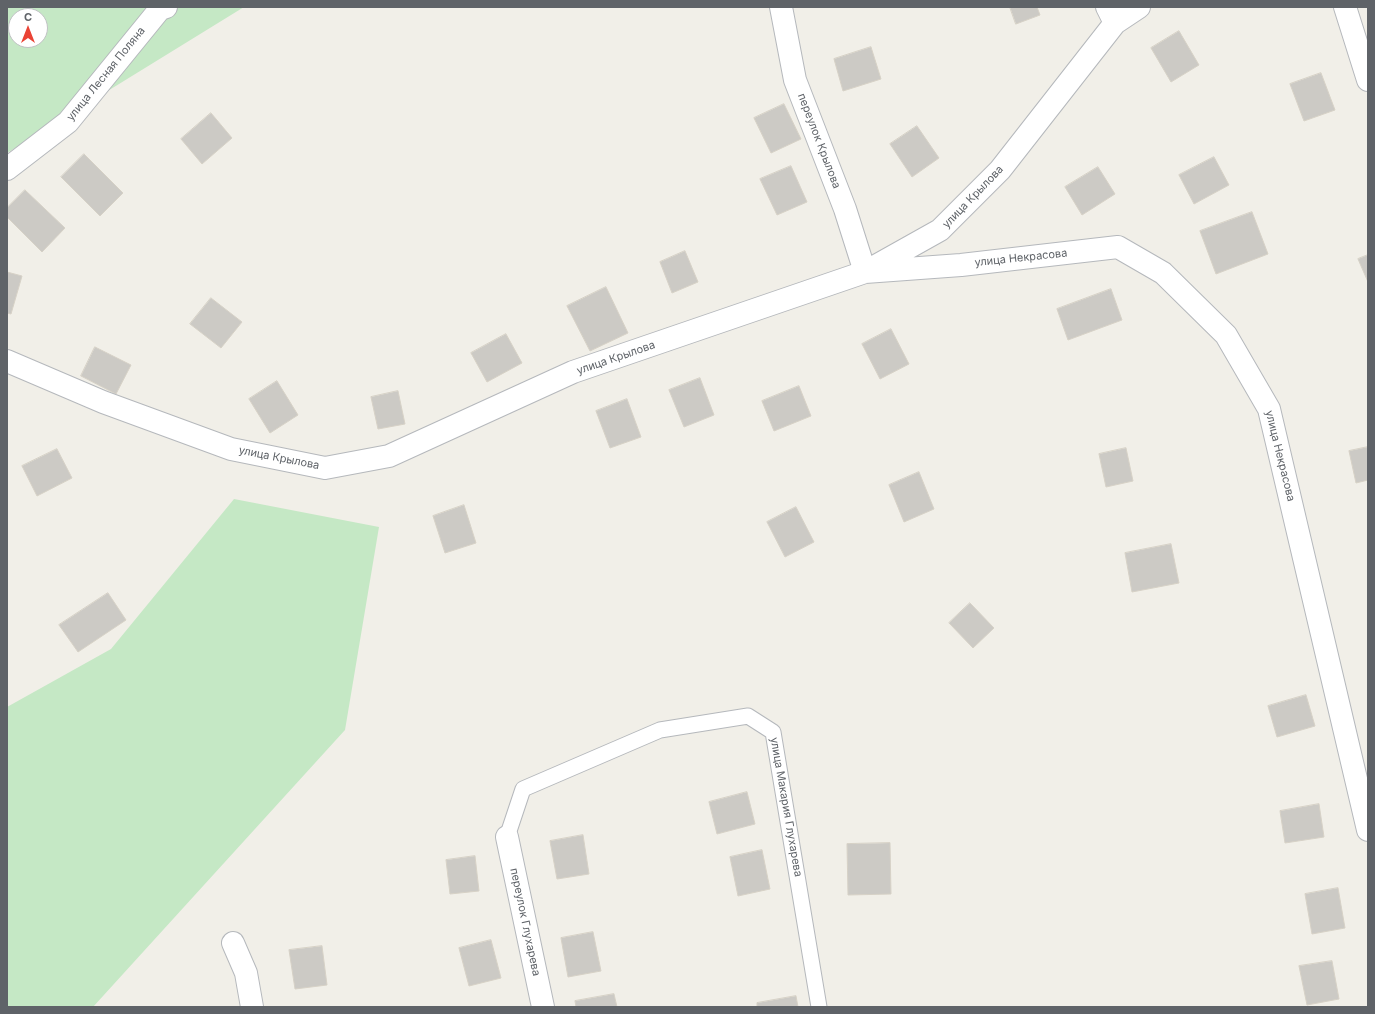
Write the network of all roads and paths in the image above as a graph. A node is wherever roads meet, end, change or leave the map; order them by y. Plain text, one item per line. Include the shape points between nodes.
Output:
1 (781, 7) edge
2 (1139, 7) edge
3 (1345, 7) edge
4 (162, 8) edge
5 (1111, 15) edge
6 (1368, 80) edge
7 (7, 169) edge
8 (865, 272) junction
9 (7, 360) edge
10 (1368, 830) edge
11 (507, 837) joint
12 (233, 942) dead end
13 (252, 1007) edge
14 (543, 1007) edge
15 (819, 1007) edge

1 - 8 street, переулок Крылова via 795,80 845,209
2 - 5 street, улица Крылова
3 - 6 street
4 - 7 street, улица Лесная Поляна via 68,122
5 - 8 street, улица Крылова via 1000,170 940,230
8 - 9 street, улица Крылова via 574,372 389,456 324,468 231,449 103,402
8 - 10 street, улица Некрасова via 961,265 1118,247 1163,272 1226,335 1269,409
11 - 14 street, переулок Глухарева
11 - 15 lane, улица Макария Глухарева via 523,789 660,730 748,716 773,732
12 - 13 street via 246,973

